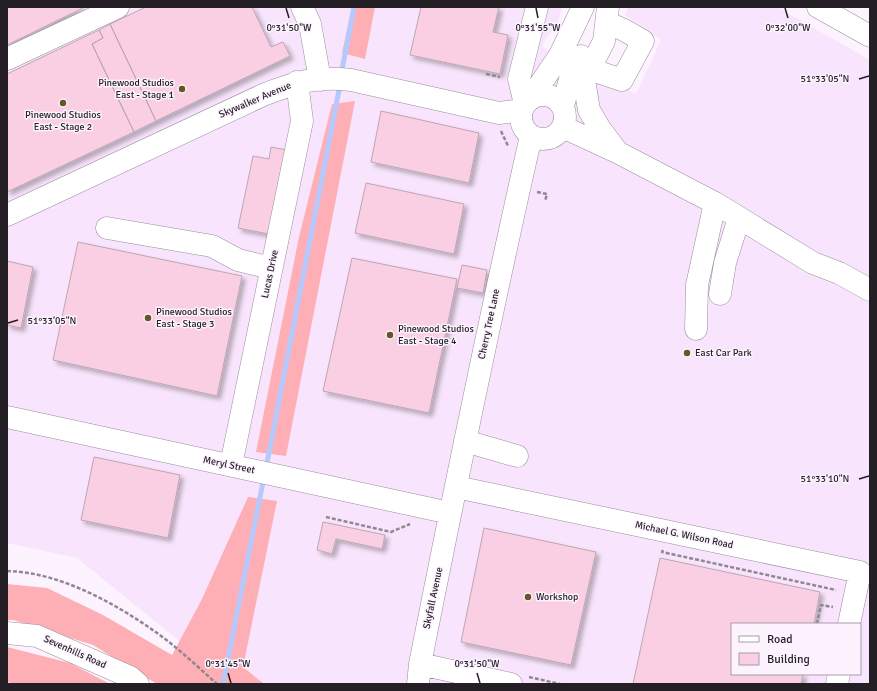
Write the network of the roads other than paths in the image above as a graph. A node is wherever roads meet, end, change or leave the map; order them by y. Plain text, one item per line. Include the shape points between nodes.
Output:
1 (118, 7) edge
2 (302, 7) edge
3 (537, 7) edge
4 (583, 7) edge
5 (818, 7) edge
6 (607, 12) edge
7 (870, 36) edge
8 (7, 59) edge
9 (589, 69) junction
10 (334, 79) junction
11 (297, 82) junction
12 (526, 104) junction
13 (563, 117) junction
14 (531, 136) junction
15 (617, 152) junction
16 (727, 211) junction
17 (7, 216) edge
18 (107, 228) dead end
19 (271, 268) junction
20 (839, 273) junction
21 (870, 280) edge
22 (870, 290) edge
23 (720, 294) dead end
24 (7, 417) edge
25 (465, 441) junction
26 (517, 456) dead end
27 (231, 465) junction
28 (456, 486) junction
29 (450, 513) junction
30 (849, 623) edge
31 (7, 633) edge
32 (418, 674) edge
33 (516, 680) edge
34 (138, 684) edge

1 - 8 street
2 - 10 street
3 - 12 street via 519,79
4 - 12 street via 560,55
5 - 7 street
6 - 9 street via 604,41
6 - 9 street via 624,30 643,42 622,80
6 - 13 street via 570,79
9 - 15 street via 584,80 589,110
10 - 11 street, Skywalker Avenue
10 - 12 street, Skywalker Avenue via 499,113
11 - 17 street, Skywalker Avenue via 263,94
11 - 19 street, Lucas Drive via 302,121
12 - 13 street via 545,95 558,101
12 - 14 street via 522,125
13 - 14 street via 559,133 546,139
13 - 15 street
14 - 25 street, Cherry Tree Lane
15 - 16 street
16 - 20 street via 813,263
16 - 23 street via 725,263
18 - 19 street via 212,246 238,260
19 - 27 street, Lucas Drive
20 - 21 street
20 - 22 street
24 - 27 street, Meryl Street
25 - 26 street
25 - 28 street, Cherry Tree Lane
27 - 29 street, Meryl Street
28 - 29 street, Cherry Tree Lane
28 - 30 street, Michael G. Wilson Road via 860,572
29 - 32 street, Skyfall Avenue
31 - 34 street, Sevenhills Road via 37,636 130,677
32 - 33 street

